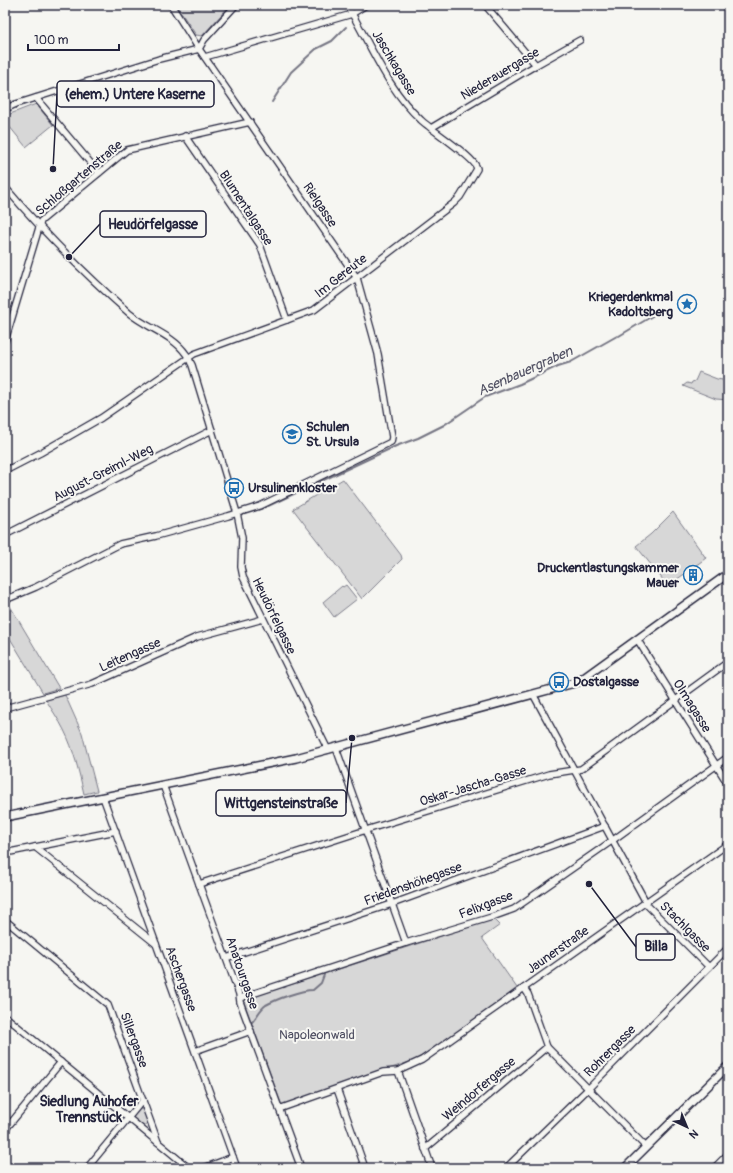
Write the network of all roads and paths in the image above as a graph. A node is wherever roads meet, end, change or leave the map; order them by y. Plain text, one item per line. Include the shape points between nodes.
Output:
1 (171, 5) edge
2 (236, 5) edge
3 (347, 5) edge
4 (366, 5) edge
5 (485, 5) edge
6 (352, 14) junction
7 (580, 40) dead end
8 (199, 49) junction
9 (205, 56) junction
10 (536, 65) junction
11 (36, 98) junction
12 (5, 109) edge
13 (250, 122) junction
14 (431, 128) junction
15 (185, 136) junction
16 (477, 166) joint
17 (99, 173) junction
18 (5, 187) edge
19 (39, 226) junction
20 (357, 278) junction
21 (287, 320) junction
22 (5, 341) edge
23 (188, 359) junction
24 (212, 430) junction
25 (5, 471) edge
26 (237, 513) junction
27 (5, 535) edge
28 (727, 576) edge
29 (5, 600) edge
30 (263, 619) junction
31 (637, 639) junction
32 (728, 662) edge
33 (532, 694) junction
34 (675, 700) junction
35 (5, 708) edge
36 (336, 748) junction
37 (328, 750) junction
38 (728, 757) edge
39 (716, 765) junction
40 (574, 770) junction
41 (728, 784) edge
42 (163, 785) junction
43 (103, 797) junction
44 (5, 817) edge
45 (605, 826) junction
46 (366, 830) junction
47 (116, 831) junction
48 (613, 840) junction
49 (728, 844) edge
50 (35, 847) junction
51 (5, 853) edge
52 (199, 884) junction
53 (647, 902) junction
54 (392, 904) junction
55 (5, 920) edge
56 (406, 943) junction
57 (157, 945) junction
58 (728, 948) edge
59 (226, 958) junction
60 (709, 967) junction
61 (524, 988) junction
62 (240, 998) junction
63 (5, 1016) edge
64 (251, 1031) junction
65 (547, 1047) junction
66 (195, 1051) junction
67 (61, 1062) junction
68 (728, 1066) edge
69 (398, 1071) junction
70 (337, 1089) junction
71 (588, 1089) junction
72 (143, 1100) junction
73 (279, 1109) junction
74 (128, 1118) junction
75 (5, 1130) edge
76 (158, 1142) junction
77 (646, 1147) junction
78 (425, 1149) junction
79 (728, 1154) edge
80 (233, 1157) junction
81 (87, 1168) edge
82 (189, 1168) edge
83 (204, 1168) edge
84 (237, 1168) edge
85 (301, 1168) edge
86 (365, 1168) edge
87 (432, 1168) edge
88 (506, 1168) edge
89 (625, 1168) edge
90 (714, 1168) edge

1 - 8 street, Rielgasse
2 - 8 street
3 - 6 street, Jaschkagasse
4 - 6 street
5 - 10 street
6 - 9 street
6 - 14 street, Jaschkagasse via 397,93 420,120
7 - 10 street, Niederauergasse
8 - 9 street, Rielgasse
8 - 11 street
9 - 13 street, Rielgasse
10 - 14 street, Niederauergasse
11 - 12 street
11 - 17 street
13 - 15 street, Schloßgartenstraße
13 - 20 street, Rielgasse
14 - 16 street, Jaschkagasse
15 - 17 street, Schloßgartenstraße via 127,150
15 - 21 street, Blumentalgasse via 260,245
16 - 20 street, Im Gereute via 458,200
17 - 19 street, Schloßgartenstraße via 41,221
18 - 19 street, Heudörfelgasse
19 - 22 street, Schloßgartenstraße
19 - 23 street, Heudörfelgasse via 130,313 173,342
20 - 21 street, Im Gereute via 314,310
20 - 26 street, Rielgasse via 378,354 391,442 260,506
21 - 23 street, Im Gereute via 194,354
23 - 24 street, Heudörfelgasse
23 - 25 street, Im Gereute via 94,422
24 - 26 street, Heudörfelgasse
24 - 27 street, August-Greiml-Weg
26 - 29 street via 120,544
26 - 30 street, Heudörfelgasse via 242,542 241,572
28 - 31 street
30 - 35 street, Leitengasse via 197,637 92,684
30 - 37 street, Heudörfelgasse
31 - 33 street via 578,682
31 - 34 street, Olmagasse
32 - 34 street, Oskar-Jascha-Gasse
33 - 36 street
33 - 40 street
34 - 39 street, Olmagasse
34 - 40 street, Oskar-Jascha-Gasse via 581,769
36 - 37 street
36 - 46 street
37 - 42 street
38 - 39 street, Felixgasse
39 - 41 street, Olmagasse
39 - 48 street, Felixgasse
40 - 45 street
40 - 46 street, Oskar-Jascha-Gasse via 549,774
42 - 43 street
42 - 52 street, Anatourgasse
43 - 44 street
43 - 47 street, Aschergasse
45 - 48 street
45 - 54 street, Friedenshöhegasse
46 - 52 street, Oskar-Jascha-Gasse
46 - 54 street
47 - 50 street
47 - 57 street, Aschergasse
48 - 53 street
48 - 56 street, Felixgasse via 514,909
49 - 53 street, Jaunerstraße
50 - 51 street
50 - 57 street
52 - 59 street, Anatourgasse
53 - 60 street, Stachlgasse via 648,906
53 - 61 street, Jaunerstraße
54 - 56 street
54 - 59 street, Friedenshöhegasse
55 - 72 street, Sillergasse via 108,1004
56 - 62 street, Felixgasse
57 - 66 street, Aschergasse
58 - 60 street, Rohrergasse
59 - 62 street, Anatourgasse
60 - 71 street, Rohrergasse
61 - 65 street
61 - 69 street, Jaunerstraße via 422,1060
62 - 64 street, Anatourgasse
63 - 67 street
64 - 66 street
64 - 73 street, Anatourgasse
65 - 71 street
65 - 78 street, Weindorfergasse
66 - 80 street, Aschergasse
67 - 74 street
67 - 75 street
68 - 77 street
69 - 70 street, Jaunerstraße via 383,1072
69 - 78 street
70 - 73 street, Jaunerstraße
70 - 86 street
71 - 77 street
71 - 88 street, Rohrergasse
72 - 74 street
72 - 76 street, Sillergasse
73 - 85 street, Anatourgasse
74 - 76 street
74 - 81 street
76 - 82 street
77 - 89 street
78 - 87 street
79 - 90 street
80 - 83 street
80 - 84 street, Aschergasse

